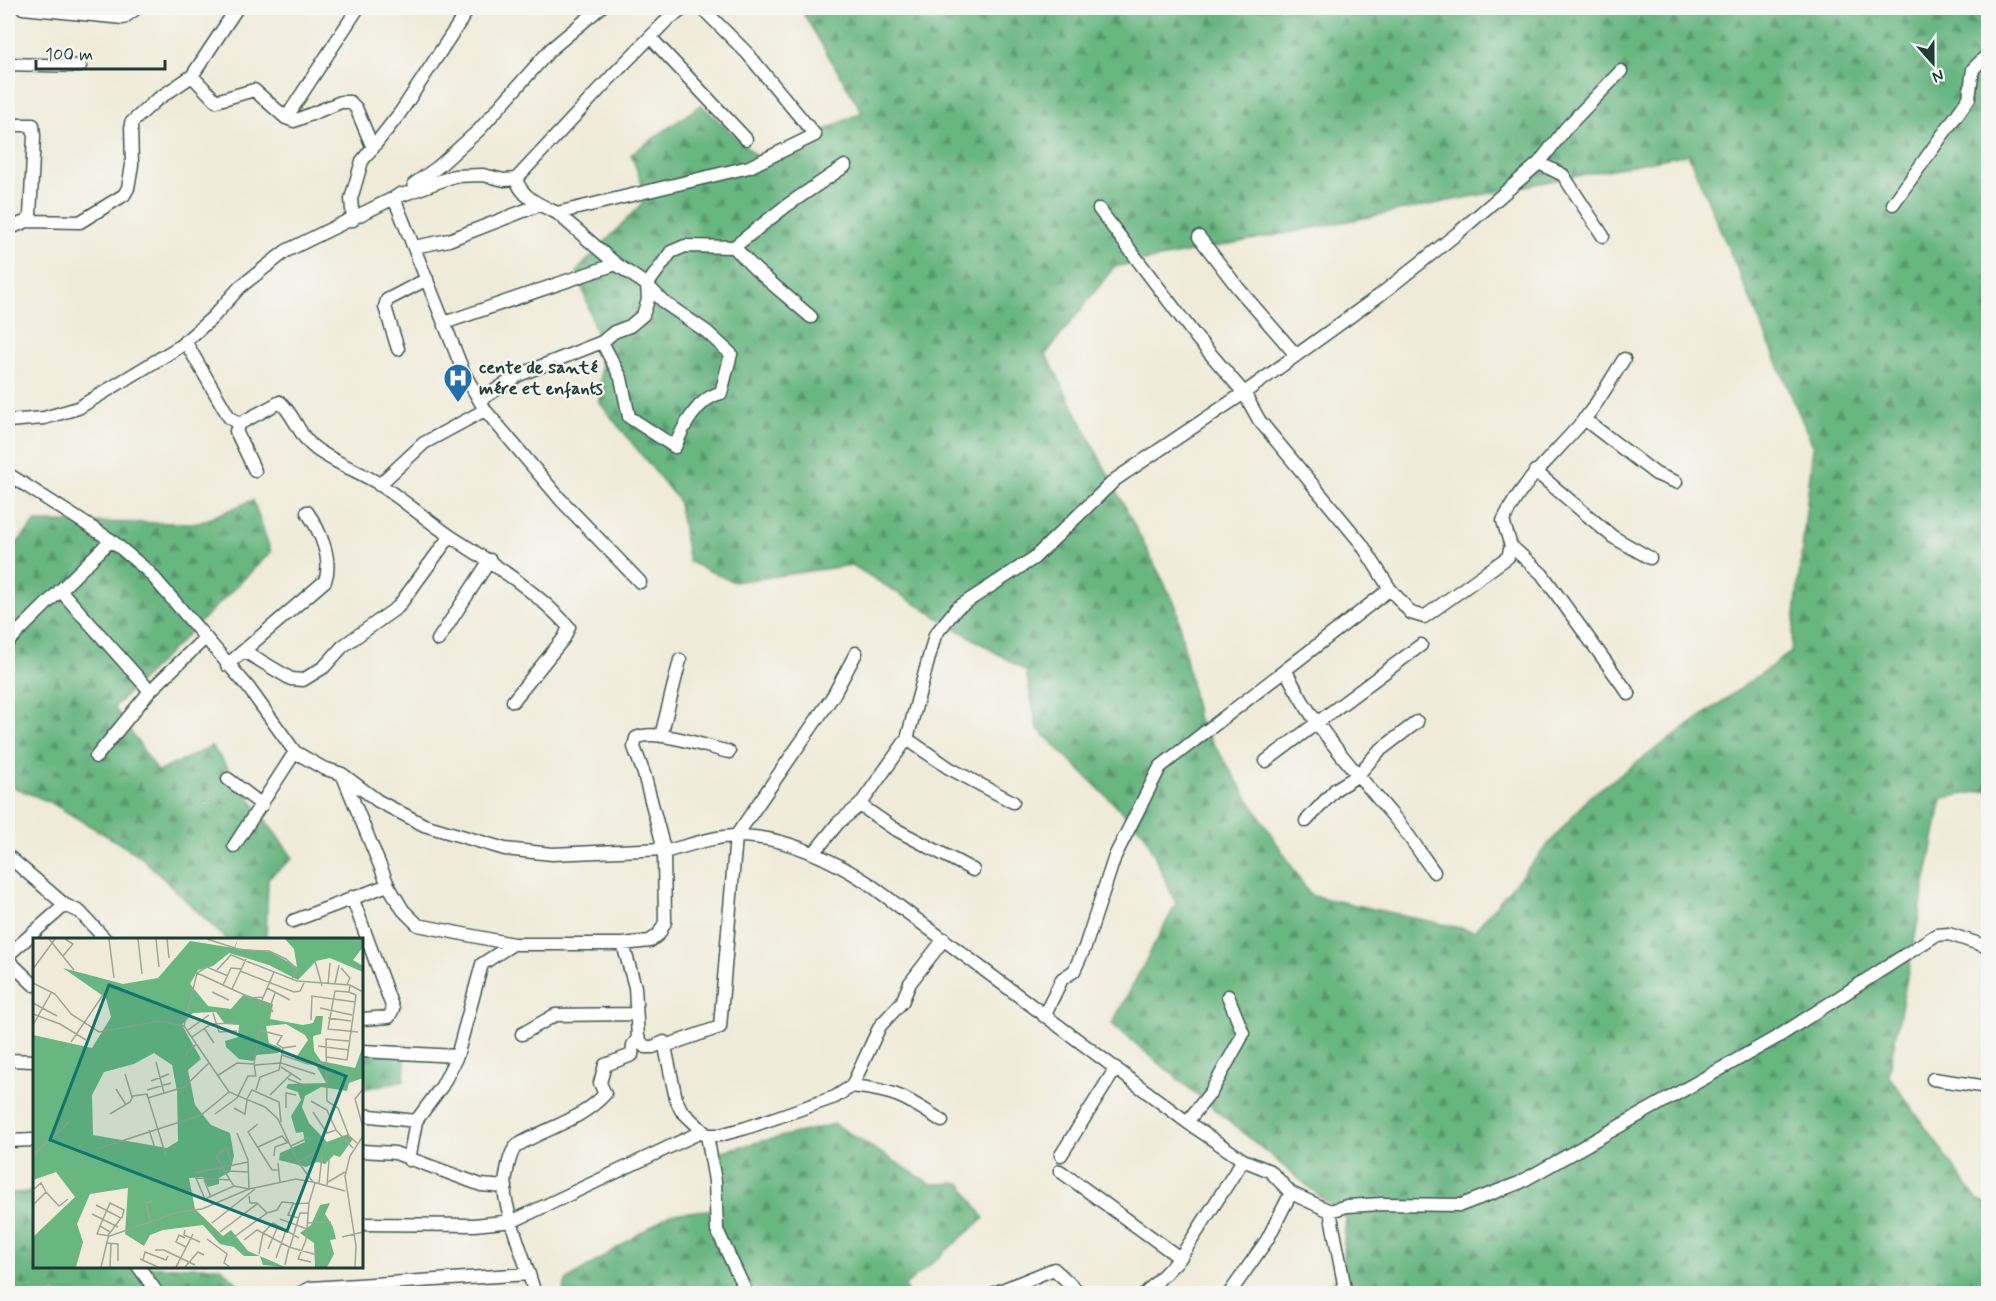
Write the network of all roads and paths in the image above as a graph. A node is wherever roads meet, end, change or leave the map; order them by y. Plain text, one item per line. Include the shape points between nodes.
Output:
1 (23, 8) edge
2 (137, 8) edge
3 (237, 8) edge
4 (358, 8) edge
5 (469, 8) edge
6 (600, 8) edge
7 (685, 8) edge
8 (702, 8) edge
9 (82, 10) edge
10 (651, 38) junction
11 (1989, 54) edge
12 (8, 64) edge
13 (80, 66) dead end
14 (1621, 71) dead end
15 (192, 76) junction
16 (286, 118) junction
17 (8, 125) edge
18 (746, 139) dead end
19 (373, 148) junction
20 (1539, 163) junction
21 (844, 166) dead end
22 (516, 179) junction
23 (394, 198) junction
24 (1893, 204) dead end
25 (539, 205) junction
26 (1099, 209) dead end
27 (557, 213) junction
28 (353, 220) junction
29 (27, 221) junction
30 (8, 229) edge
31 (1604, 236) dead end
32 (1199, 237) dead end
33 (414, 247) junction
34 (735, 247) junction
35 (616, 264) junction
36 (427, 279) junction
37 (647, 285) junction
38 (811, 317) dead end
39 (444, 323) junction
40 (185, 341) junction
41 (602, 342) junction
42 (398, 349) dead end
43 (1296, 355) junction
44 (1624, 359) dead end
45 (1244, 393) junction
46 (482, 405) junction
47 (1584, 419) junction
48 (8, 421) edge
49 (239, 424) junction
50 (255, 471) dead end
51 (1535, 471) junction
52 (8, 474) edge
53 (1676, 482) dead end
54 (379, 485) junction
55 (307, 512) dead end
56 (450, 536) junction
57 (111, 540) junction
58 (1511, 546) junction
59 (1650, 558) dead end
60 (490, 560) junction
61 (640, 582) dead end
62 (1390, 589) junction
63 (60, 590) junction
64 (205, 638) junction
65 (438, 640) dead end
66 (8, 642) edge
67 (1421, 645) dead end
68 (244, 651) junction
69 (856, 653) dead end
70 (680, 660) dead end
71 (227, 665) junction
72 (1286, 671) junction
73 (150, 691) junction
74 (1629, 694) dead end
75 (513, 701) dead end
76 (1317, 722) junction
77 (1417, 722) dead end
78 (661, 736) junction
79 (907, 739) junction
80 (295, 752) junction
81 (729, 752) dead end
82 (96, 758) dead end
83 (1266, 761) dead end
84 (342, 774) junction
85 (1357, 777) junction
86 (228, 779) dead end
87 (1013, 802) dead end
88 (262, 805) junction
89 (860, 805) junction
90 (1306, 821) dead end
91 (736, 836) junction
92 (234, 846) dead end
93 (664, 851) junction
94 (814, 853) junction
95 (8, 856) edge
96 (973, 870) dead end
97 (1434, 872) dead end
98 (388, 885) junction
99 (352, 897) junction
100 (65, 905) junction
101 (292, 921) dead end
102 (105, 938) edge
103 (944, 939) junction
104 (513, 944) junction
105 (623, 944) junction
106 (1989, 947) edge
107 (8, 955) edge
108 (8, 960) edge
109 (33, 984) edge
110 (1228, 996) dead end
111 (635, 1014) junction
112 (1044, 1016) junction
113 (363, 1019) edge
114 (522, 1034) dead end
115 (639, 1038) junction
116 (665, 1046) junction
117 (363, 1052) edge
118 (456, 1056) junction
119 (8, 1060) edge
120 (33, 1061) edge
121 (1116, 1068) junction
122 (1934, 1079) dead end
123 (852, 1086) junction
124 (1989, 1087) edge
125 (363, 1115) edge
126 (416, 1121) junction
127 (942, 1121) dead end
128 (1187, 1122) junction
129 (705, 1133) junction
130 (33, 1140) edge
131 (8, 1141) edge
132 (363, 1151) edge
133 (1060, 1155) dead end
134 (409, 1160) junction
135 (1243, 1160) junction
136 (1060, 1171) dead end
137 (507, 1186) junction
138 (1291, 1193) junction
139 (1330, 1211) junction
140 (513, 1221) junction
141 (363, 1224) edge
142 (1180, 1258) junction
143 (139, 1268) edge
144 (530, 1274) junction
145 (158, 1293) edge
146 (298, 1293) edge
147 (535, 1293) edge
148 (747, 1293) edge
149 (992, 1293) edge
150 (1081, 1293) edge
151 (1145, 1293) edge
152 (1229, 1293) edge
153 (1346, 1293) edge

1 - 9 street
2 - 9 street via 123,18
3 - 15 street
4 - 16 street
5 - 19 street
6 - 23 street via 551,49 479,130 438,167
7 - 10 street
8 - 27 street via 747,53 814,135 749,167
10 - 18 street
10 - 22 street
11 - 24 street via 1973,69 1969,98
12 - 13 street
14 - 20 street via 1566,128
15 - 16 street via 216,101 254,90
15 - 29 street via 131,123 128,188 117,202 80,222
16 - 19 street via 294,121 350,102
17 - 29 street via 33,125 34,129 32,211
19 - 28 street via 362,161 351,198
20 - 31 street via 1563,175
20 - 43 street via 1380,295
21 - 34 street
22 - 23 street via 454,176
22 - 25 street via 519,190
23 - 28 street
23 - 33 street
25 - 27 street
25 - 33 street via 448,240
26 - 45 street via 1196,338
27 - 35 street
28 - 40 street via 286,251 240,287
29 - 30 street
32 - 43 street
33 - 36 street
34 - 37 street via 686,246 671,252
34 - 38 street
35 - 37 street
35 - 39 street
36 - 39 street
36 - 42 street via 387,300 385,308
37 - 41 street via 644,315
37 - 41 street via 731,354 721,393 713,394 698,409 675,447 629,417 621,378
39 - 46 street
40 - 48 street via 78,408 44,418
40 - 49 street via 229,417
41 - 46 street via 519,375
43 - 45 street
44 - 47 street
45 - 62 street via 1258,420 1361,543
45 - 79 street via 1116,479 1034,558 957,608 935,636
46 - 54 street via 424,443
46 - 61 street via 561,500
47 - 51 street
47 - 53 street via 1656,474
49 - 50 street via 236,431
49 - 54 street via 280,402 317,450
51 - 58 street via 1503,521
51 - 59 street via 1613,537
52 - 57 street
54 - 56 street
55 - 68 street via 322,540 329,571 325,581
56 - 60 street
56 - 68 street via 398,607 303,680 291,679
57 - 63 street
57 - 64 street via 149,572
58 - 62 street via 1508,556 1424,617 1411,614
58 - 74 street via 1542,574
60 - 65 street
60 - 75 street via 529,588 569,627
62 - 72 street
63 - 66 street
63 - 73 street
64 - 71 street
64 - 73 street
67 - 76 street
68 - 71 street
69 - 91 street via 833,696
70 - 78 street
71 - 80 street
72 - 76 street
72 - 112 street via 1160,767 1114,856 1074,971 1062,979
73 - 82 street
76 - 83 street
76 - 85 street
77 - 85 street via 1379,751
78 - 81 street
78 - 93 street via 642,735 636,738 634,747
79 - 87 street via 949,768
79 - 89 street
80 - 84 street
80 - 88 street
84 - 93 street via 378,801 424,825 505,849 552,854
84 - 98 street
85 - 90 street via 1336,789
85 - 97 street via 1394,816
86 - 88 street
88 - 92 street
89 - 94 street via 838,823
89 - 96 street via 893,828
91 - 93 street
91 - 94 street
91 - 116 street via 720,1028
93 - 105 street via 665,922 650,941
94 - 103 street via 868,883
95 - 100 street
98 - 99 street
98 - 104 street via 418,925
99 - 101 street
99 - 113 street via 393,1009 389,1017
100 - 102 street via 80,912
100 - 107 street
103 - 112 street
103 - 123 street via 910,983 902,1002 880,1026
104 - 105 street
104 - 118 street via 482,964
105 - 111 street via 635,987
106 - 139 street via 1949,934 1936,935 1779,1036 1519,1183 1461,1205 1382,1204
108 - 109 street
110 - 128 street via 1243,1033 1211,1092
111 - 114 street via 555,1015
111 - 115 street
112 - 121 street
115 - 116 street via 645,1047 664,1042
115 - 137 street via 632,1055 605,1065 601,1071 600,1083 605,1094 598,1102 575,1119 515,1146 508,1160
116 - 129 street via 681,1110
117 - 118 street
118 - 126 street via 442,1086
119 - 120 street
121 - 128 street
121 - 133 street
122 - 124 street
123 - 127 street via 905,1096
123 - 129 street via 836,1097 746,1128 720,1135
125 - 126 street
126 - 134 street
128 - 135 street
129 - 140 street
129 - 148 street via 715,1181 717,1230
130 - 131 street
132 - 134 street via 395,1153
134 - 137 street via 481,1185
135 - 138 street via 1270,1171
135 - 142 street
136 - 142 street
137 - 140 street via 505,1194
138 - 139 street
138 - 152 street via 1267,1240
139 - 153 street
140 - 141 street via 474,1225
140 - 144 street
142 - 151 street
143 - 145 street
144 - 146 street via 311,1288
144 - 147 street
149 - 150 street via 1054,1269

